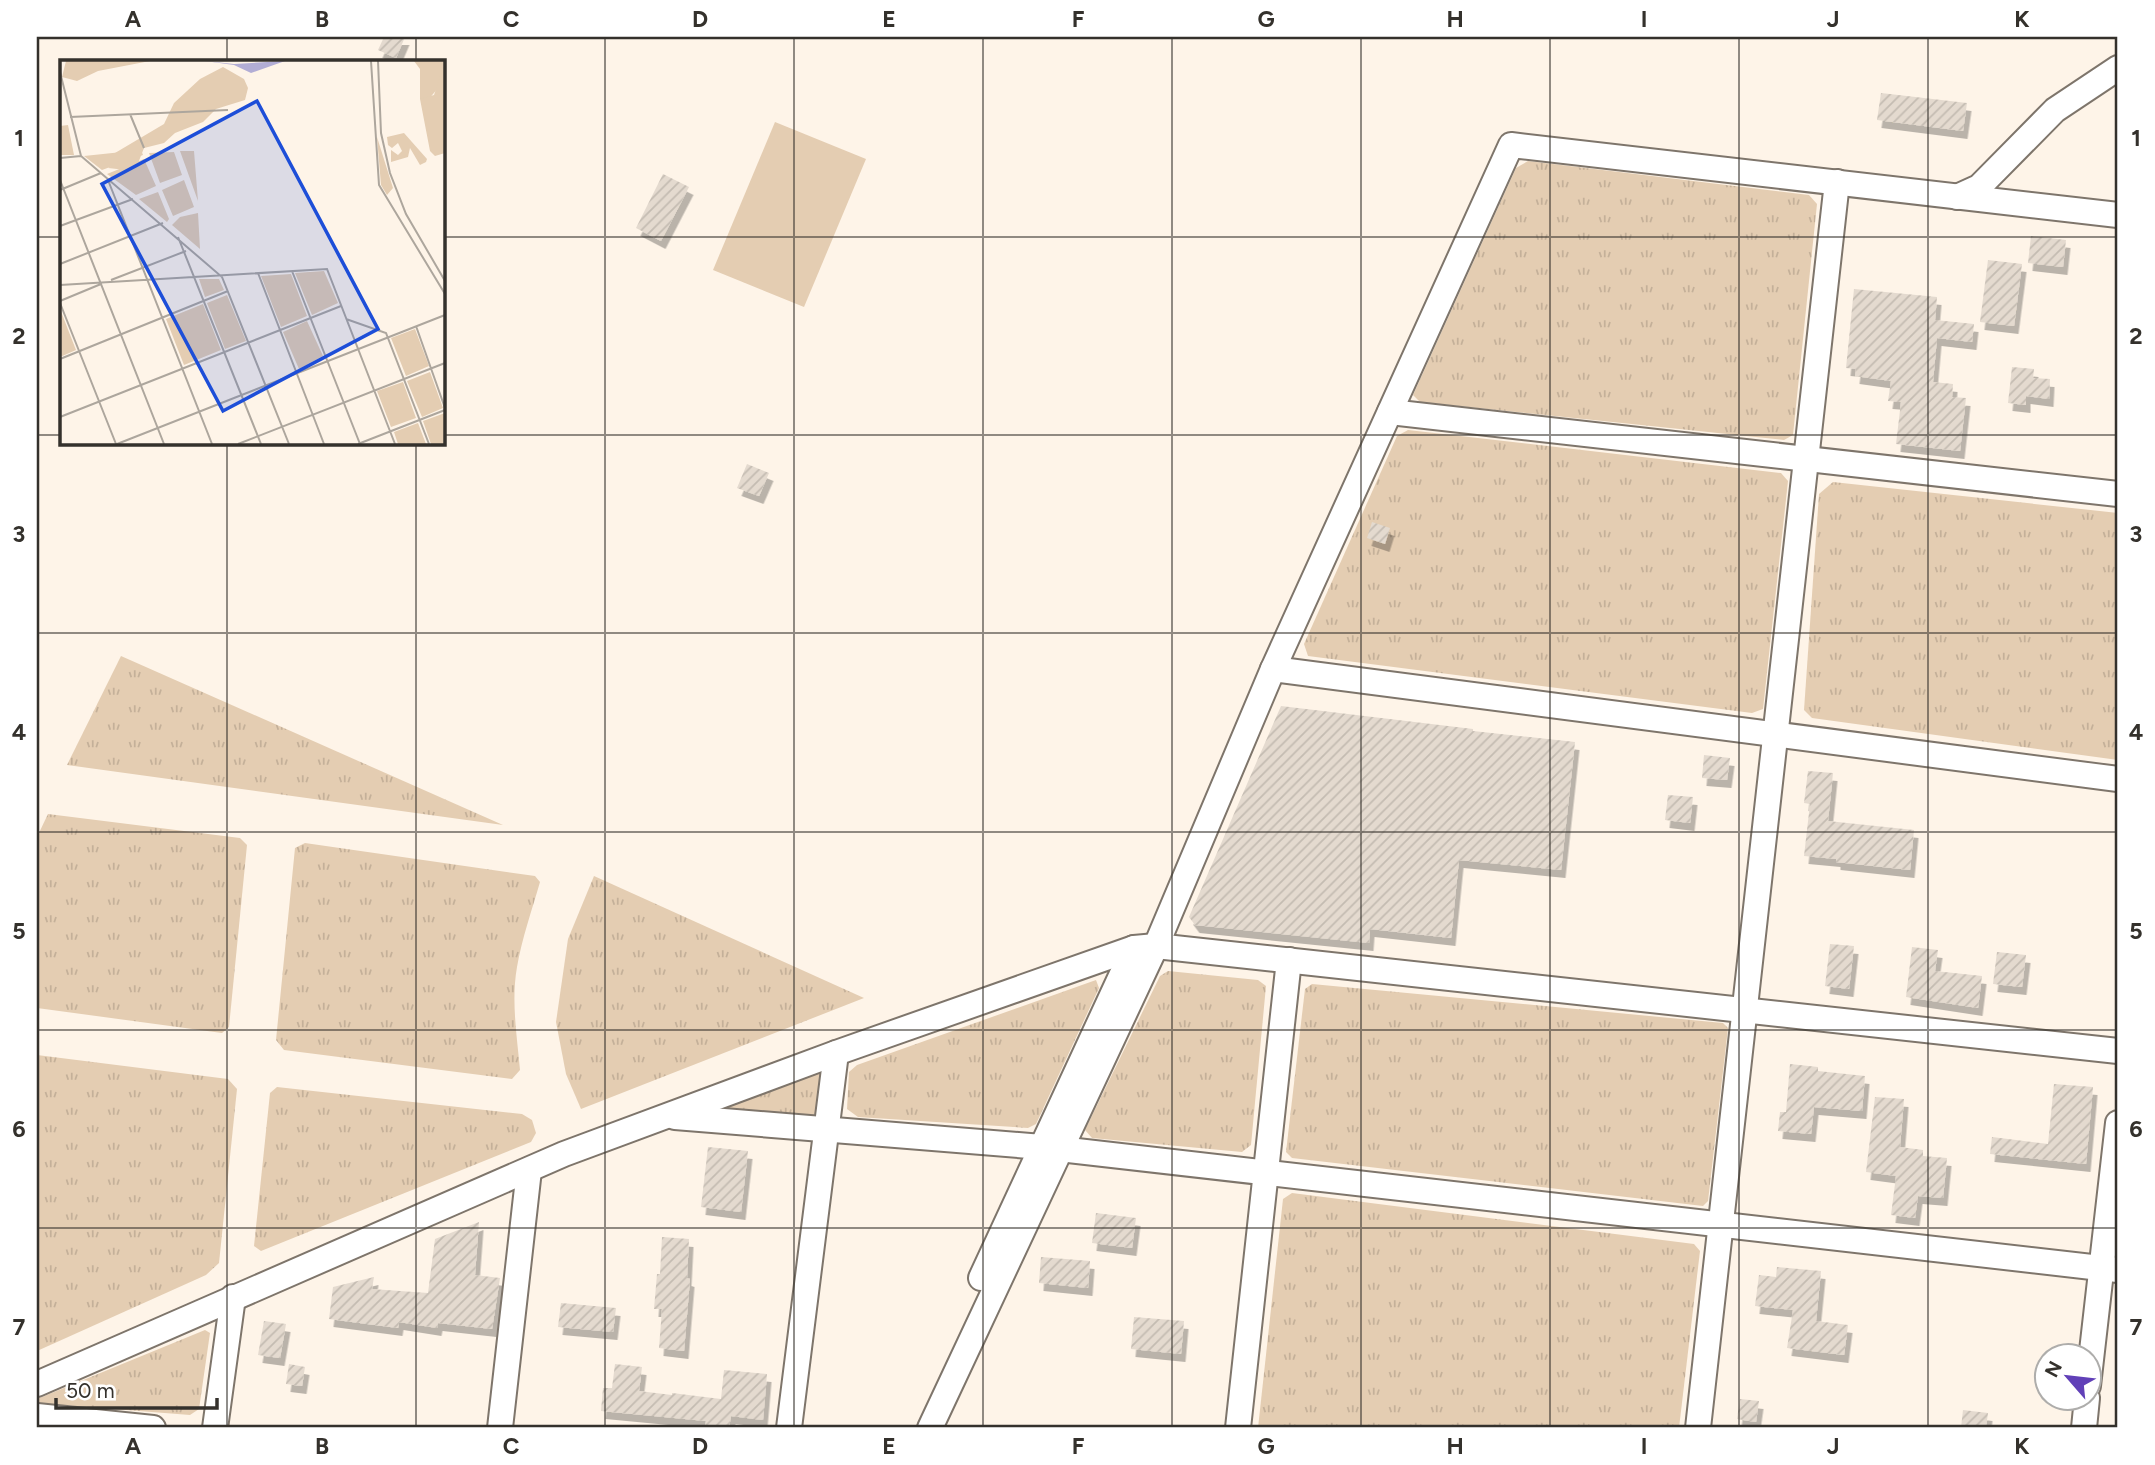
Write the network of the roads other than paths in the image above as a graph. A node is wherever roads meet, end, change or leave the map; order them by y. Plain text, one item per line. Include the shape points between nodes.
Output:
1 (2118, 68) edge
2 (1838, 182) junction
3 (1957, 197) junction
4 (2118, 215) edge
5 (1390, 412) junction
6 (1807, 459) junction
7 (2118, 494) edge
8 (1273, 669) junction
9 (1776, 734) junction
10 (2118, 779) edge
11 (1145, 947) junction
12 (1289, 960) junction
13 (1745, 1010) junction
14 (2118, 1051) edge
15 (836, 1053) junction
16 (667, 1116) junction
17 (2118, 1124) edge
18 (827, 1129) junction
19 (1051, 1148) junction
20 (529, 1170) junction
21 (1266, 1172) junction
22 (1721, 1224) junction
23 (2110, 1269) edge
24 (233, 1297) junction
25 (2096, 1342) edge
26 (37, 1384) edge
27 (37, 1416) edge
28 (153, 1428) edge
29 (215, 1428) edge
30 (500, 1428) edge
31 (789, 1428) edge
32 (912, 1428) edge
33 (930, 1428) edge
34 (1238, 1428) edge
35 (1698, 1428) edge

1 - 3 street via 2055,110 1979,187
2 - 3 street
2 - 5 street via 1511,145
2 - 6 street
3 - 4 street
5 - 6 street
5 - 8 street
6 - 7 street
6 - 9 street
8 - 9 street
8 - 11 street
9 - 10 street
9 - 13 street
11 - 12 street
11 - 15 street
11 - 19 street
12 - 13 street
12 - 21 street
13 - 14 street
13 - 22 street
15 - 16 street
15 - 18 street
16 - 18 street
16 - 20 street
17 - 23 street
18 - 19 street
18 - 31 street
19 - 21 street
19 - 32 street
19 - 33 street
20 - 24 street
20 - 30 street
21 - 22 street
21 - 34 street
22 - 23 street
22 - 35 street
23 - 25 street
24 - 26 street
24 - 29 street
27 - 28 street

